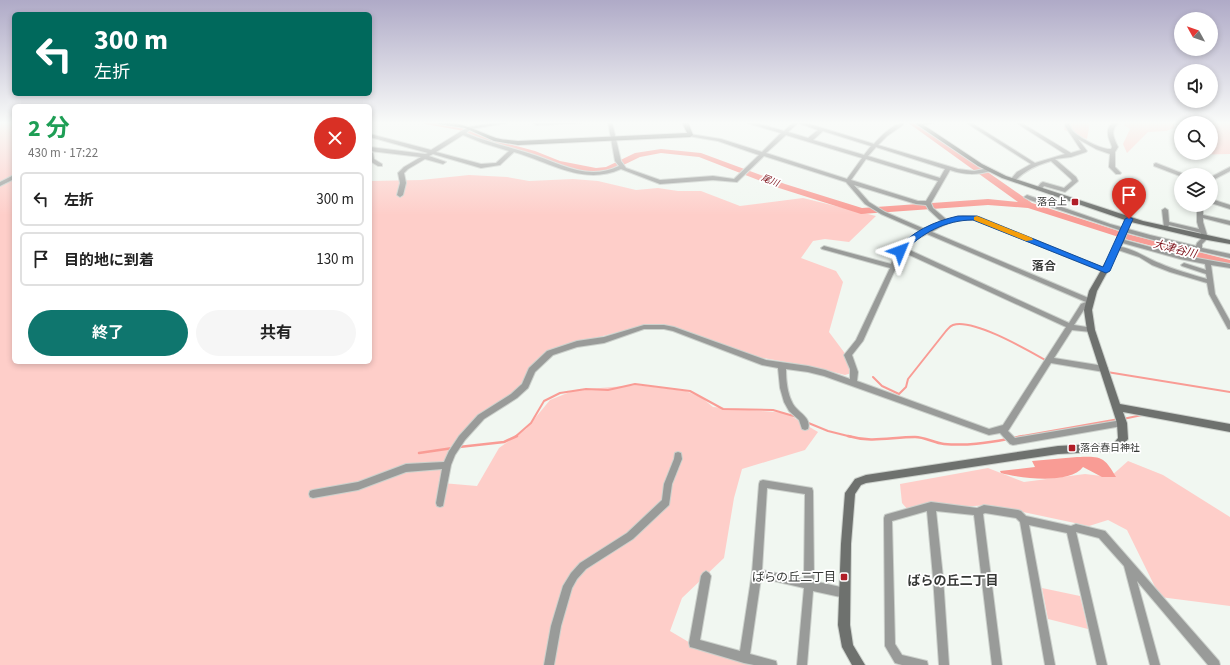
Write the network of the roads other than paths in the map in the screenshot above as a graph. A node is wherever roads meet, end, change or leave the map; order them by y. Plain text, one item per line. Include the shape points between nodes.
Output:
1 (398, 153) edge
2 (431, 153) edge
3 (437, 153) edge
4 (510, 153) edge
5 (521, 153) edge
6 (617, 153) edge
7 (760, 153) edge
8 (853, 153) edge
9 (869, 153) edge
10 (899, 153) edge
11 (962, 153) edge
12 (1016, 153) edge
13 (1075, 153) edge
14 (1112, 153) edge
15 (763, 154) junction
16 (1071, 154) joint
17 (426, 156) junction
18 (866, 157) junction
19 (372, 160) edge
20 (1053, 160) junction
21 (443, 162) dead end
22 (620, 164) junction
23 (380, 165) dead end
24 (1035, 165) junction
25 (1156, 165) dead end
26 (948, 169) junction
27 (1230, 169) edge
28 (987, 170) junction
29 (1174, 172) edge
30 (1223, 172) junction
31 (1118, 173) dead end
32 (1230, 173) edge
33 (1218, 175) edge
34 (12, 179) edge
35 (941, 180) junction
36 (1013, 180) junction
37 (848, 181) junction
38 (1, 183) edge
39 (1039, 189) junction
40 (400, 195) dead end
41 (1027, 197) dead end
42 (1218, 203) edge
43 (929, 206) junction
44 (1230, 207) edge
45 (1165, 210) dead end
46 (1200, 212) edge
47 (1200, 216) junction
48 (1129, 219) junction
49 (945, 221) junction
50 (1230, 223) edge
51 (1166, 226) junction
52 (1125, 230) junction
53 (927, 231) junction
54 (1204, 235) junction
55 (1120, 242) junction
56 (1230, 242) edge
57 (824, 248) dead end
58 (1199, 249) junction
59 (901, 250) junction
60 (1230, 256) edge
61 (1208, 262) junction
62 (1184, 265) dead end
63 (1230, 266) edge
64 (893, 267) junction
65 (1106, 271) junction
66 (1209, 273) junction
67 (1211, 282) junction
68 (1089, 303) junction
69 (1070, 326) junction
70 (1230, 327) edge
71 (1091, 330) junction
72 (1049, 360) junction
73 (782, 365) junction
74 (1104, 368) junction
75 (852, 383) junction
76 (1117, 407) junction
77 (1122, 423) junction
78 (805, 427) dead end
79 (1230, 428) edge
80 (1002, 429) junction
81 (678, 455) dead end
82 (447, 465) junction
83 (313, 494) dead end
84 (440, 503) dead end
85 (931, 506) junction
86 (978, 512) junction
87 (1024, 520) junction
88 (1071, 530) junction
89 (1128, 564) junction
90 (757, 573) junction
91 (706, 576) dead end
92 (809, 586) junction
93 (845, 593) junction
94 (744, 658) junction
95 (549, 665) edge
96 (772, 665) edge
97 (802, 665) edge
98 (859, 665) edge
99 (923, 665) edge
100 (944, 665) edge
101 (997, 665) edge
102 (1050, 665) edge
103 (1102, 665) edge
104 (1155, 665) edge
105 (1215, 665) edge

1 - 17 street
2 - 17 street
3 - 4 street via 484,167 500,163
5 - 22 street via 550,164 589,173 608,172
6 - 22 street
7 - 15 street
8 - 18 street
9 - 18 street
10 - 26 street
11 - 28 street
12 - 24 street
13 - 16 street
14 - 31 street via 1112,167
15 - 22 street via 735,181 712,178 665,182 644,177
15 - 37 street
16 - 20 street
17 - 21 street
17 - 40 street via 401,173 403,183
18 - 35 street
18 - 37 street
19 - 23 street
20 - 24 street
20 - 39 street via 1074,178 1075,182 1065,190 1043,184
24 - 36 street via 1022,170
25 - 29 street
26 - 28 street via 974,173
26 - 35 street
27 - 30 street
28 - 36 street
30 - 32 street
30 - 33 street
34 - 38 street
35 - 43 street
36 - 39 street
37 - 43 street
37 - 53 street via 873,207
39 - 48 street
41 - 52 street via 1074,215
42 - 44 street
43 - 49 street
45 - 51 street
46 - 47 street
47 - 50 street
47 - 54 street
48 - 51 street
48 - 52 street
49 - 53 street
49 - 65 street via 977,218
51 - 54 street
52 - 55 street
52 - 58 street
53 - 59 street via 911,240
53 - 68 street
54 - 56 street
54 - 58 street
55 - 61 street
55 - 65 street
55 - 67 street via 1160,266
57 - 64 street
58 - 60 street
59 - 64 street
59 - 69 street
61 - 63 street
61 - 66 street
62 - 66 street
64 - 75 street via 859,340 848,355 855,374
65 - 68 street
66 - 67 street
67 - 70 street via 1212,294
68 - 69 street via 1083,306
68 - 71 street via 1088,317
69 - 71 street
69 - 72 street
71 - 74 street
72 - 74 street
72 - 80 street via 1006,428
73 - 75 street via 808,369
73 - 78 street via 785,395 794,413 803,418
73 - 82 street via 757,360 687,333 664,327 644,327 604,340 558,350 539,362 532,370 525,386 514,396 473,424 452,453
74 - 76 street
75 - 80 street via 989,432
76 - 77 street
76 - 79 street
77 - 80 street via 1010,439
77 - 93 street via 1123,439 1116,447 1058,450 858,482 850,493
81 - 95 street via 668,484 666,502 630,536 583,566 568,586 556,626
82 - 83 street via 406,468 358,486
82 - 84 street
85 - 86 street
85 - 99 street via 888,518 890,646 899,659
85 - 100 street
86 - 87 street via 984,509 1018,514
86 - 101 street
87 - 88 street
87 - 102 street
88 - 89 street via 1076,528 1102,534
88 - 103 street
89 - 104 street
89 - 105 street
90 - 92 street
90 - 92 street via 763,484 808,491
90 - 94 street
91 - 94 street via 694,643
92 - 93 street
92 - 97 street
93 - 98 street via 844,625 848,647
94 - 96 street

